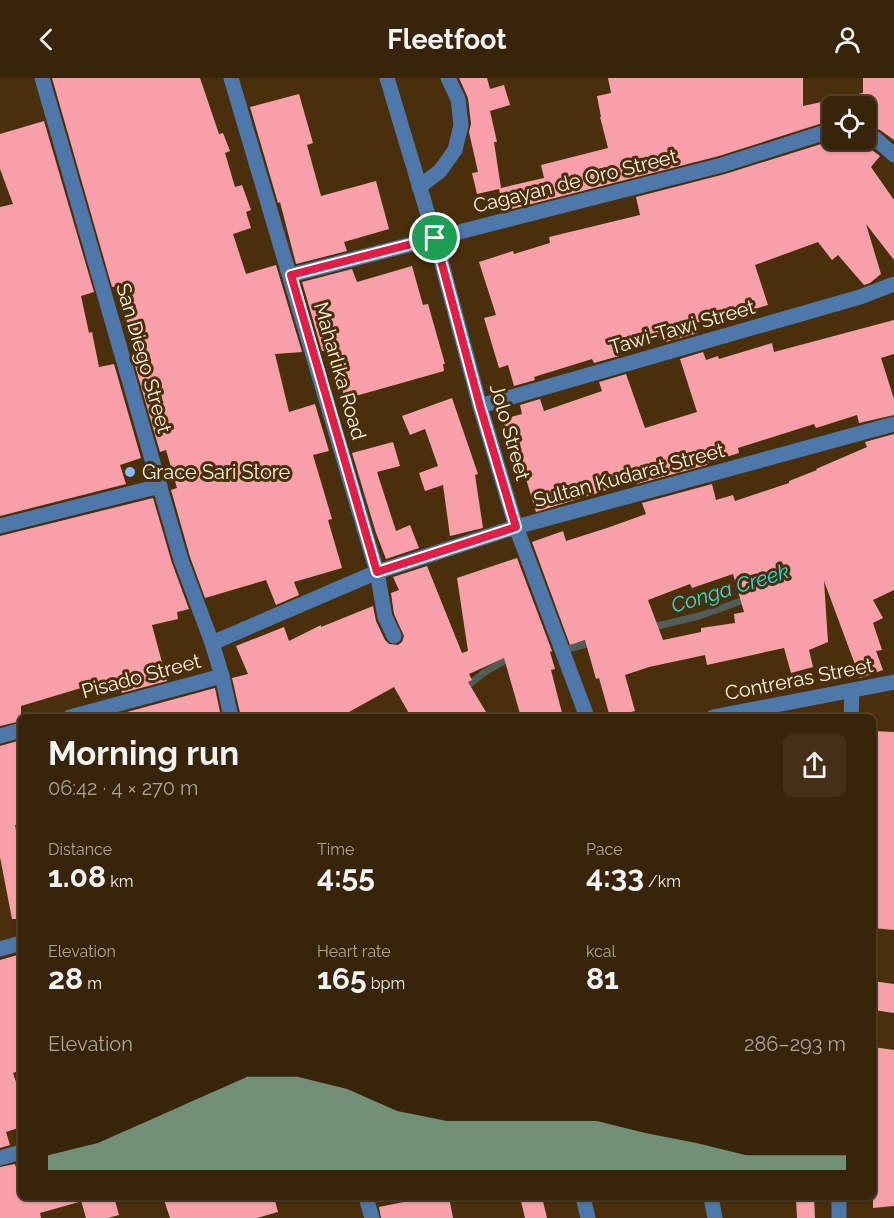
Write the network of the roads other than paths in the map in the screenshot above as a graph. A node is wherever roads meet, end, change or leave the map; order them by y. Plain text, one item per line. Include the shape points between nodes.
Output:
1 (42, 78) edge
2 (231, 78) edge
3 (387, 78) edge
4 (448, 78) edge
5 (822, 133) edge
6 (876, 139) edge
7 (894, 155) edge
8 (419, 187) junction
9 (435, 238) junction
10 (291, 275) junction
11 (894, 284) edge
12 (480, 406) junction
13 (894, 424) edge
14 (160, 486) junction
15 (0, 526) edge
16 (516, 527) junction
17 (377, 572) junction
18 (394, 636) dead end
19 (212, 643) junction
20 (222, 676) junction
21 (894, 682) edge
22 (852, 690) junction
23 (81, 714) edge
24 (230, 714) edge
25 (586, 714) edge
26 (728, 714) edge
27 (851, 714) edge
28 (18, 731) edge
29 (0, 736) edge
30 (18, 945) edge
31 (0, 949) edge
32 (18, 1153) edge
33 (0, 1158) edge
34 (367, 1200) edge
35 (584, 1200) edge
36 (712, 1200) edge
37 (838, 1200) edge
38 (372, 1218) edge
39 (588, 1218) edge
40 (715, 1218) edge
41 (839, 1218) edge

1 - 14 street, San Diego Street
2 - 10 street, Maharlika Road
3 - 8 street, Jolo Street
4 - 8 street via 458,99 461,125 455,150 440,171
5 - 9 street, Cagayan de Oro Street via 722,165
6 - 7 street
8 - 9 street, Jolo Street
9 - 10 street, Cagayan de Oro Street
9 - 12 street, Jolo Street
10 - 17 street, Maharlika Road
11 - 12 street, Tawi-Tawi Street
12 - 16 street, Jolo Street
13 - 16 street, Sultan Kudarat Street
14 - 15 street
14 - 19 street, San Diego Street via 181,560
16 - 17 street, Sultan Kudarat Street
16 - 25 street, Jolo Street
17 - 18 street, Maharlika Road via 385,617
17 - 19 street, Sultan Kudarat Street
19 - 20 street, San Diego Street
20 - 23 street, Pisado Street
20 - 24 street, San Diego Street
21 - 22 street, Contreras Street
22 - 26 street, Contreras Street
22 - 27 street
28 - 29 street
30 - 31 street
32 - 33 street
34 - 38 street
35 - 39 street
36 - 40 street
37 - 41 street

